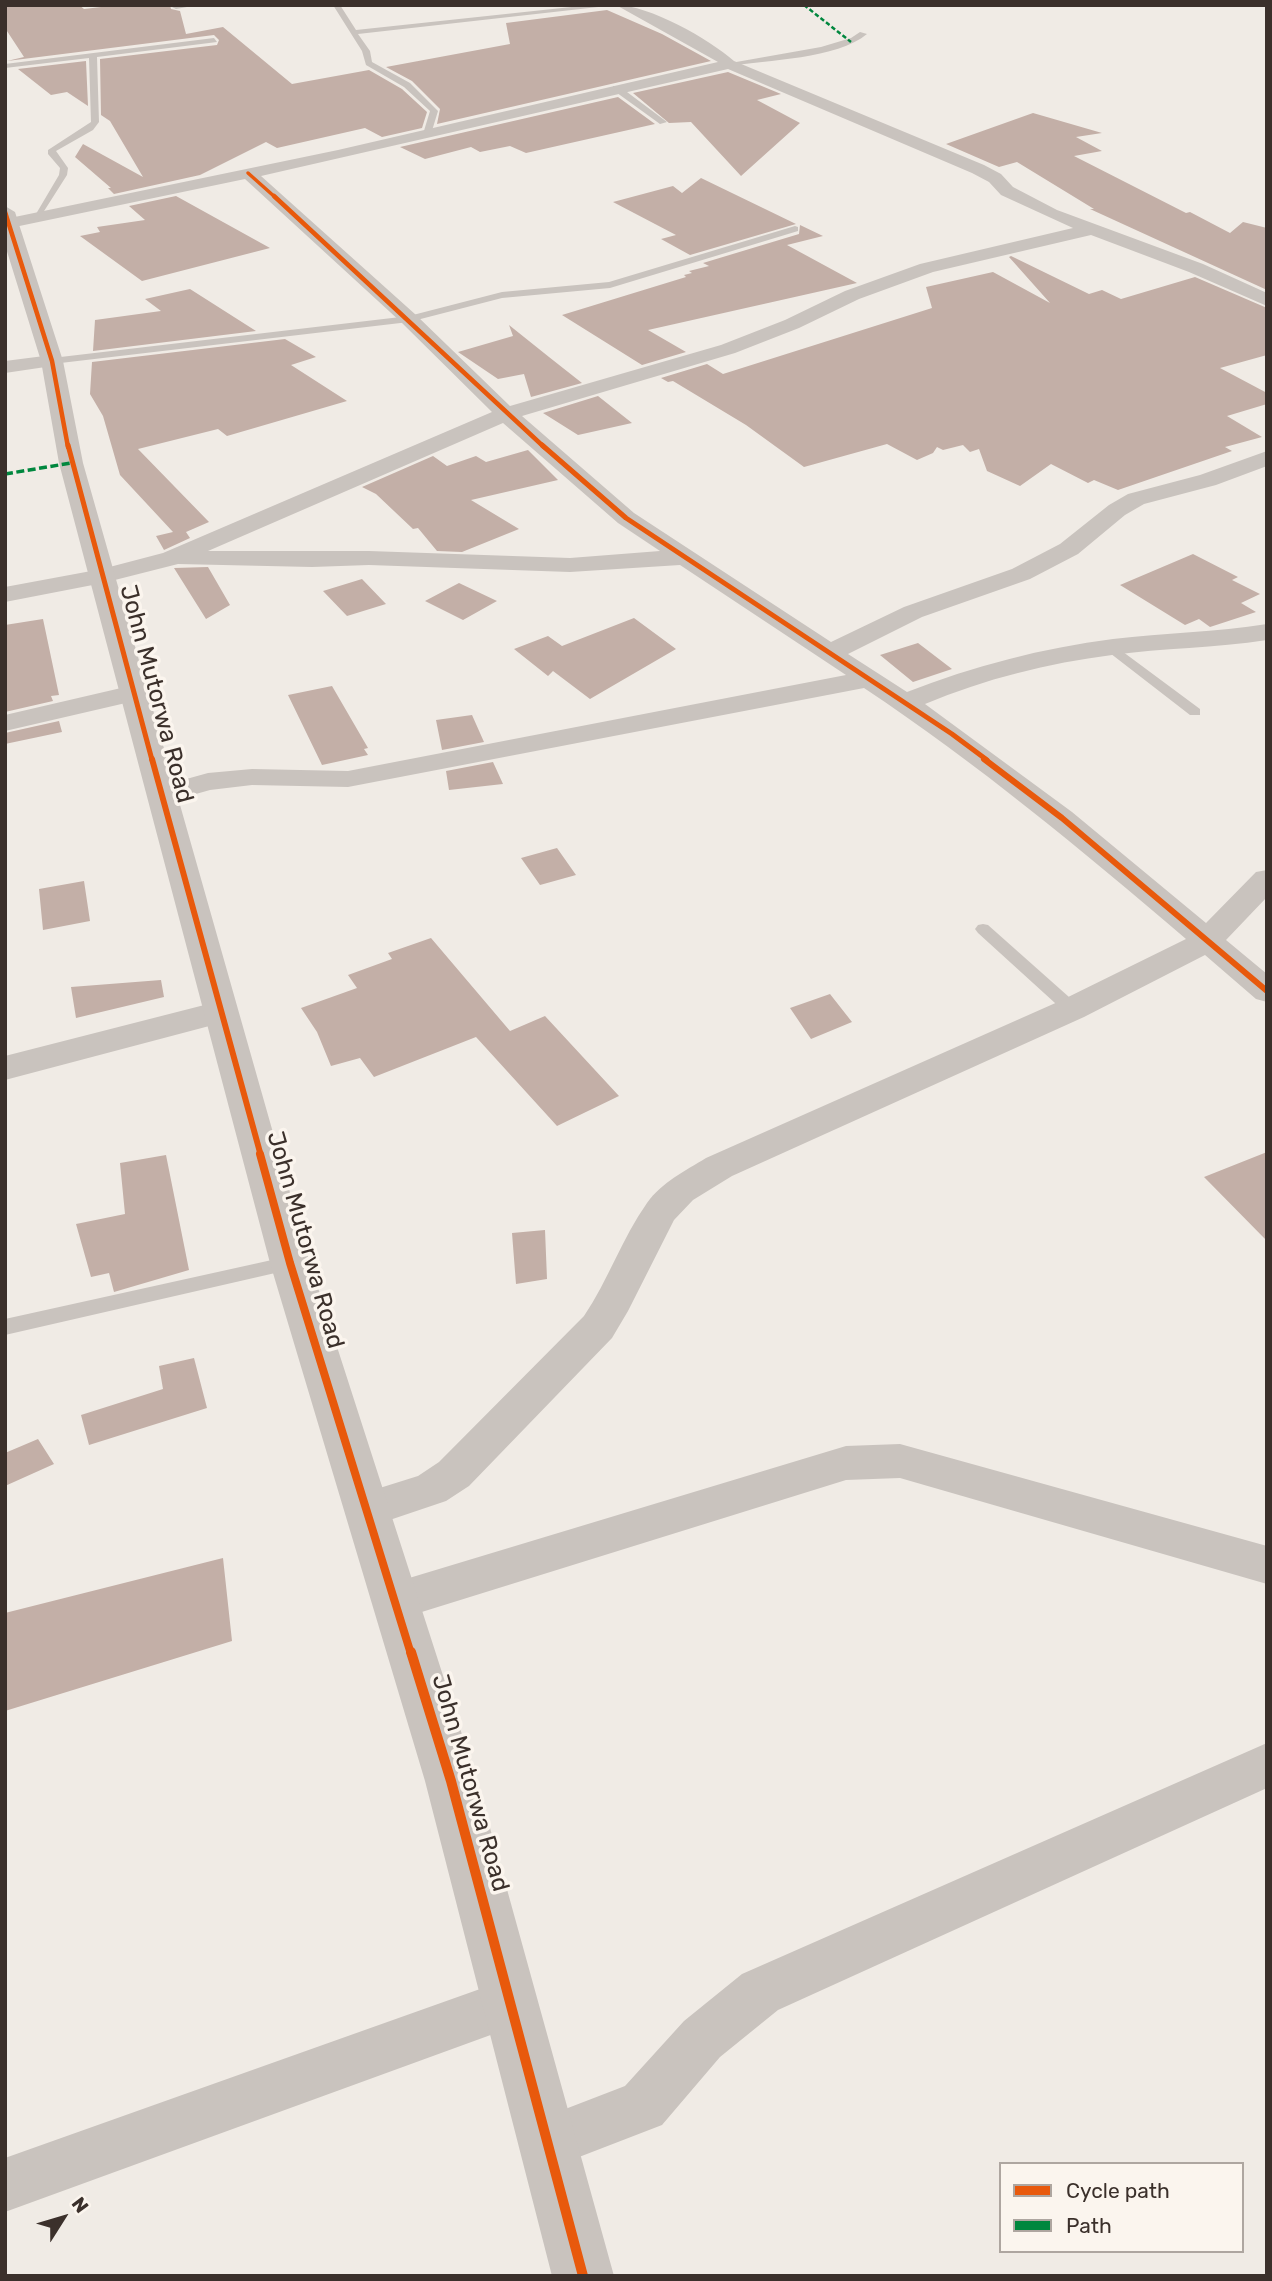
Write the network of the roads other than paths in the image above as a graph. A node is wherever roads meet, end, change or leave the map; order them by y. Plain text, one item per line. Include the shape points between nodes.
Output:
1 (195, 5) edge
2 (336, 5) edge
3 (612, 5) edge
4 (623, 5) edge
5 (176, 8) dead end
6 (355, 32) junction
7 (863, 34) dead end
8 (214, 40) dead end
9 (93, 55) junction
10 (729, 64) junction
11 (5, 66) edge
12 (616, 88) junction
13 (663, 121) dead end
14 (427, 134) junction
15 (248, 173) junction
16 (14, 219) edge
17 (794, 229) dead end
18 (1089, 230) junction
19 (1267, 300) edge
20 (409, 319) junction
21 (52, 361) junction
22 (5, 367) edge
23 (506, 414) junction
24 (1267, 458) edge
25 (684, 557) junction
26 (172, 558) junction
27 (103, 576) junction
28 (5, 595) edge
29 (1267, 632) edge
30 (1111, 648) junction
31 (831, 652) junction
32 (868, 679) junction
33 (134, 693) junction
34 (905, 703) junction
35 (1195, 712) dead end
36 (5, 723) edge
37 (164, 794) junction
38 (1267, 878) edge
39 (983, 929) dead end
40 (1206, 941) junction
41 (1267, 991) edge
42 (1072, 1009) junction
43 (220, 1012) junction
44 (5, 1068) edge
45 (289, 1263) junction
46 (5, 1327) edge
47 (366, 1510) junction
48 (1267, 1565) edge
49 (396, 1601) junction
50 (1267, 1765) edge
51 (512, 2003) junction
52 (548, 2142) junction
53 (5, 2185) edge
54 (583, 2276) edge

1 - 5 lane
2 - 6 lane
3 - 6 lane
4 - 10 street via 715,52
6 - 14 lane via 369,63 407,85 433,111
7 - 10 lane via 839,46
8 - 9 lane
9 - 11 lane
9 - 16 lane via 95,122 52,150 64,175
10 - 12 street
10 - 18 street via 978,169 1024,201
12 - 13 lane
12 - 14 street
14 - 15 street
15 - 16 street
15 - 20 street
16 - 21 street, John Mutorwa Road
17 - 20 lane via 635,279 502,295
18 - 19 street via 1196,268
18 - 23 street via 927,268 728,349
20 - 21 lane
20 - 23 street
21 - 22 street
21 - 27 street, John Mutorwa Road via 71,463
23 - 25 street via 617,510
23 - 26 street
24 - 31 street via 1208,481 1136,499 1069,549 1021,574 913,612
25 - 26 street via 570,565
25 - 31 street
26 - 27 street
27 - 28 street
27 - 33 street, John Mutorwa Road
29 - 30 street
30 - 34 street via 1011,666
30 - 35 lane
31 - 32 street
32 - 34 street
32 - 37 street via 348,779 252,777
33 - 36 street
33 - 37 street, John Mutorwa Road
34 - 40 street via 1062,818
37 - 43 street, John Mutorwa Road
38 - 40 street
39 - 42 lane
40 - 41 street
40 - 42 street
42 - 47 street via 719,1167 680,1191 660,1212 615,1300 575,1353 454,1474 431,1489
43 - 44 street
43 - 45 street, John Mutorwa Road
45 - 46 lane
45 - 47 street, John Mutorwa Road
47 - 49 street, John Mutorwa Road
48 - 49 street via 925,1467 900,1461 846,1463
49 - 51 street, John Mutorwa Road
50 - 52 street via 760,1992 702,2039 643,2106
51 - 52 street, John Mutorwa Road
51 - 53 street
52 - 54 street, John Mutorwa Road

